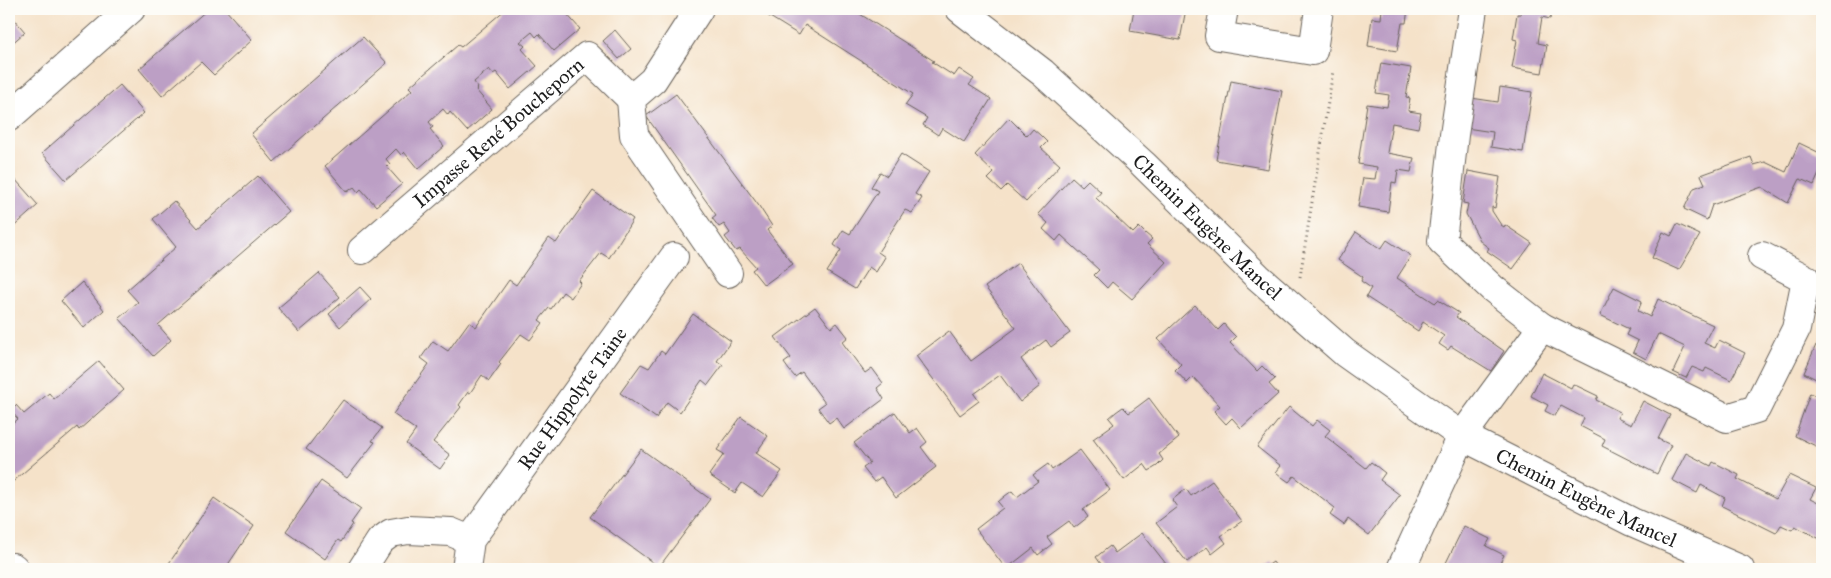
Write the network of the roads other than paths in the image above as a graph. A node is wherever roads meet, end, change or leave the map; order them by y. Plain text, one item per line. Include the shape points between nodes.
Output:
1 (131, 9) edge
2 (699, 9) edge
3 (960, 9) edge
4 (1224, 9) edge
5 (1319, 9) edge
6 (1472, 9) edge
7 (631, 99) junction
8 (9, 118) edge
9 (362, 250) dead end
10 (1762, 256) dead end
11 (674, 257) dead end
12 (728, 273) dead end
13 (1542, 327) junction
14 (1462, 436) junction
15 (470, 540) junction
16 (362, 569) edge
17 (466, 569) edge
18 (1401, 569) edge
19 (1740, 569) edge

1 - 8 street
2 - 7 street via 653,80
3 - 14 street, Chemin Eugène Mancel via 1043,74 1143,164 1258,277 1345,352
4 - 5 street via 1219,36 1313,51
6 - 13 street via 1442,241 1492,288
7 - 9 street, Impasse René Boucheporn via 587,56
7 - 12 street via 634,135
10 - 13 street via 1806,279 1796,329 1756,409 1727,418
11 - 15 street, Rue Hippolyte Taine
13 - 14 street
14 - 18 street
14 - 19 street, Chemin Eugène Mancel via 1632,522
15 - 16 street via 451,532 408,530 392,533 380,541
15 - 17 street, Rue Hippolyte Taine

